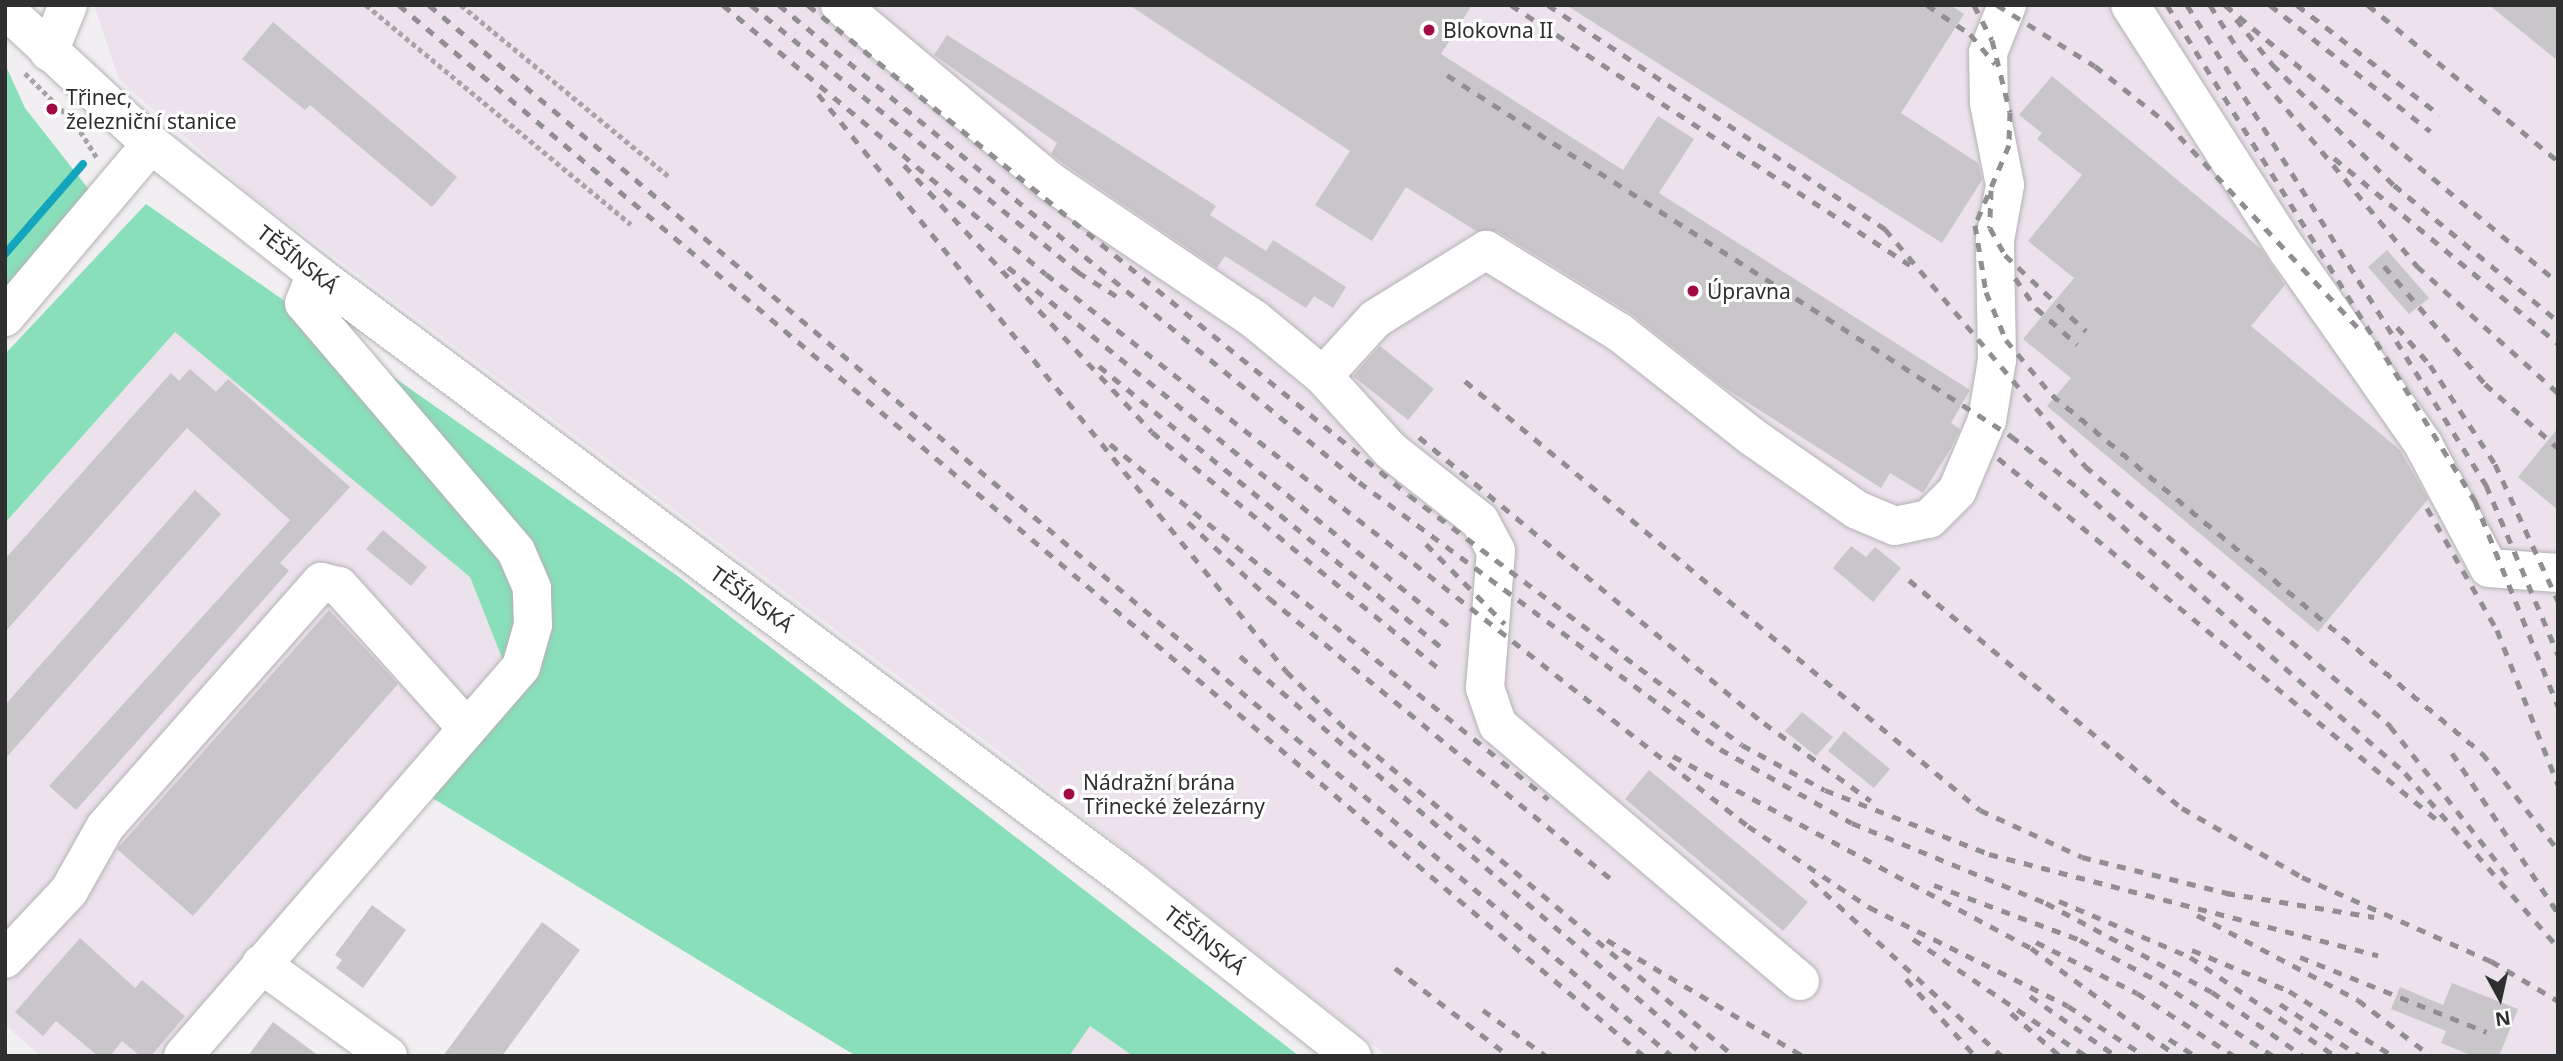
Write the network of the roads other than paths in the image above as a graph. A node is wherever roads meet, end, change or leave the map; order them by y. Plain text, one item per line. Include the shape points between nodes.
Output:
1 (68, 5) edge
2 (840, 5) edge
3 (2007, 5) edge
4 (2130, 5) edge
5 (5, 9) edge
6 (35, 55) junction
7 (151, 144) junction
8 (316, 274) junction
9 (5, 317) edge
10 (1323, 376) junction
11 (2558, 573) edge
12 (465, 726) junction
13 (5, 959) edge
14 (261, 964) junction
15 (1800, 981) dead end
16 (183, 1056) edge
17 (388, 1056) edge
18 (1352, 1056) edge

1 - 6 main road
2 - 10 main road via 1051,182 1254,319
3 - 10 main road via 1989,53 1989,103 2005,185 1995,240 1997,360 1987,420 1957,491 1929,519 1895,526 1857,510 1751,436 1619,332 1486,250 1376,319
4 - 11 main road via 2288,251 2423,444 2489,568
5 - 6 main road, TĚŠÍNSKÁ
6 - 7 main road, TĚŠÍNSKÁ
7 - 8 main road, TĚŠÍNSKÁ
7 - 9 main road
8 - 12 main road via 304,291 312,315 494,520 532,588 533,625 521,667
8 - 18 main road, TĚŠÍNSKÁ via 1122,875
10 - 15 main road via 1390,450 1480,521 1495,542 1485,688 1498,725
12 - 13 main road via 339,586 321,582 105,827 69,891
12 - 14 main road
14 - 16 main road
14 - 17 main road

